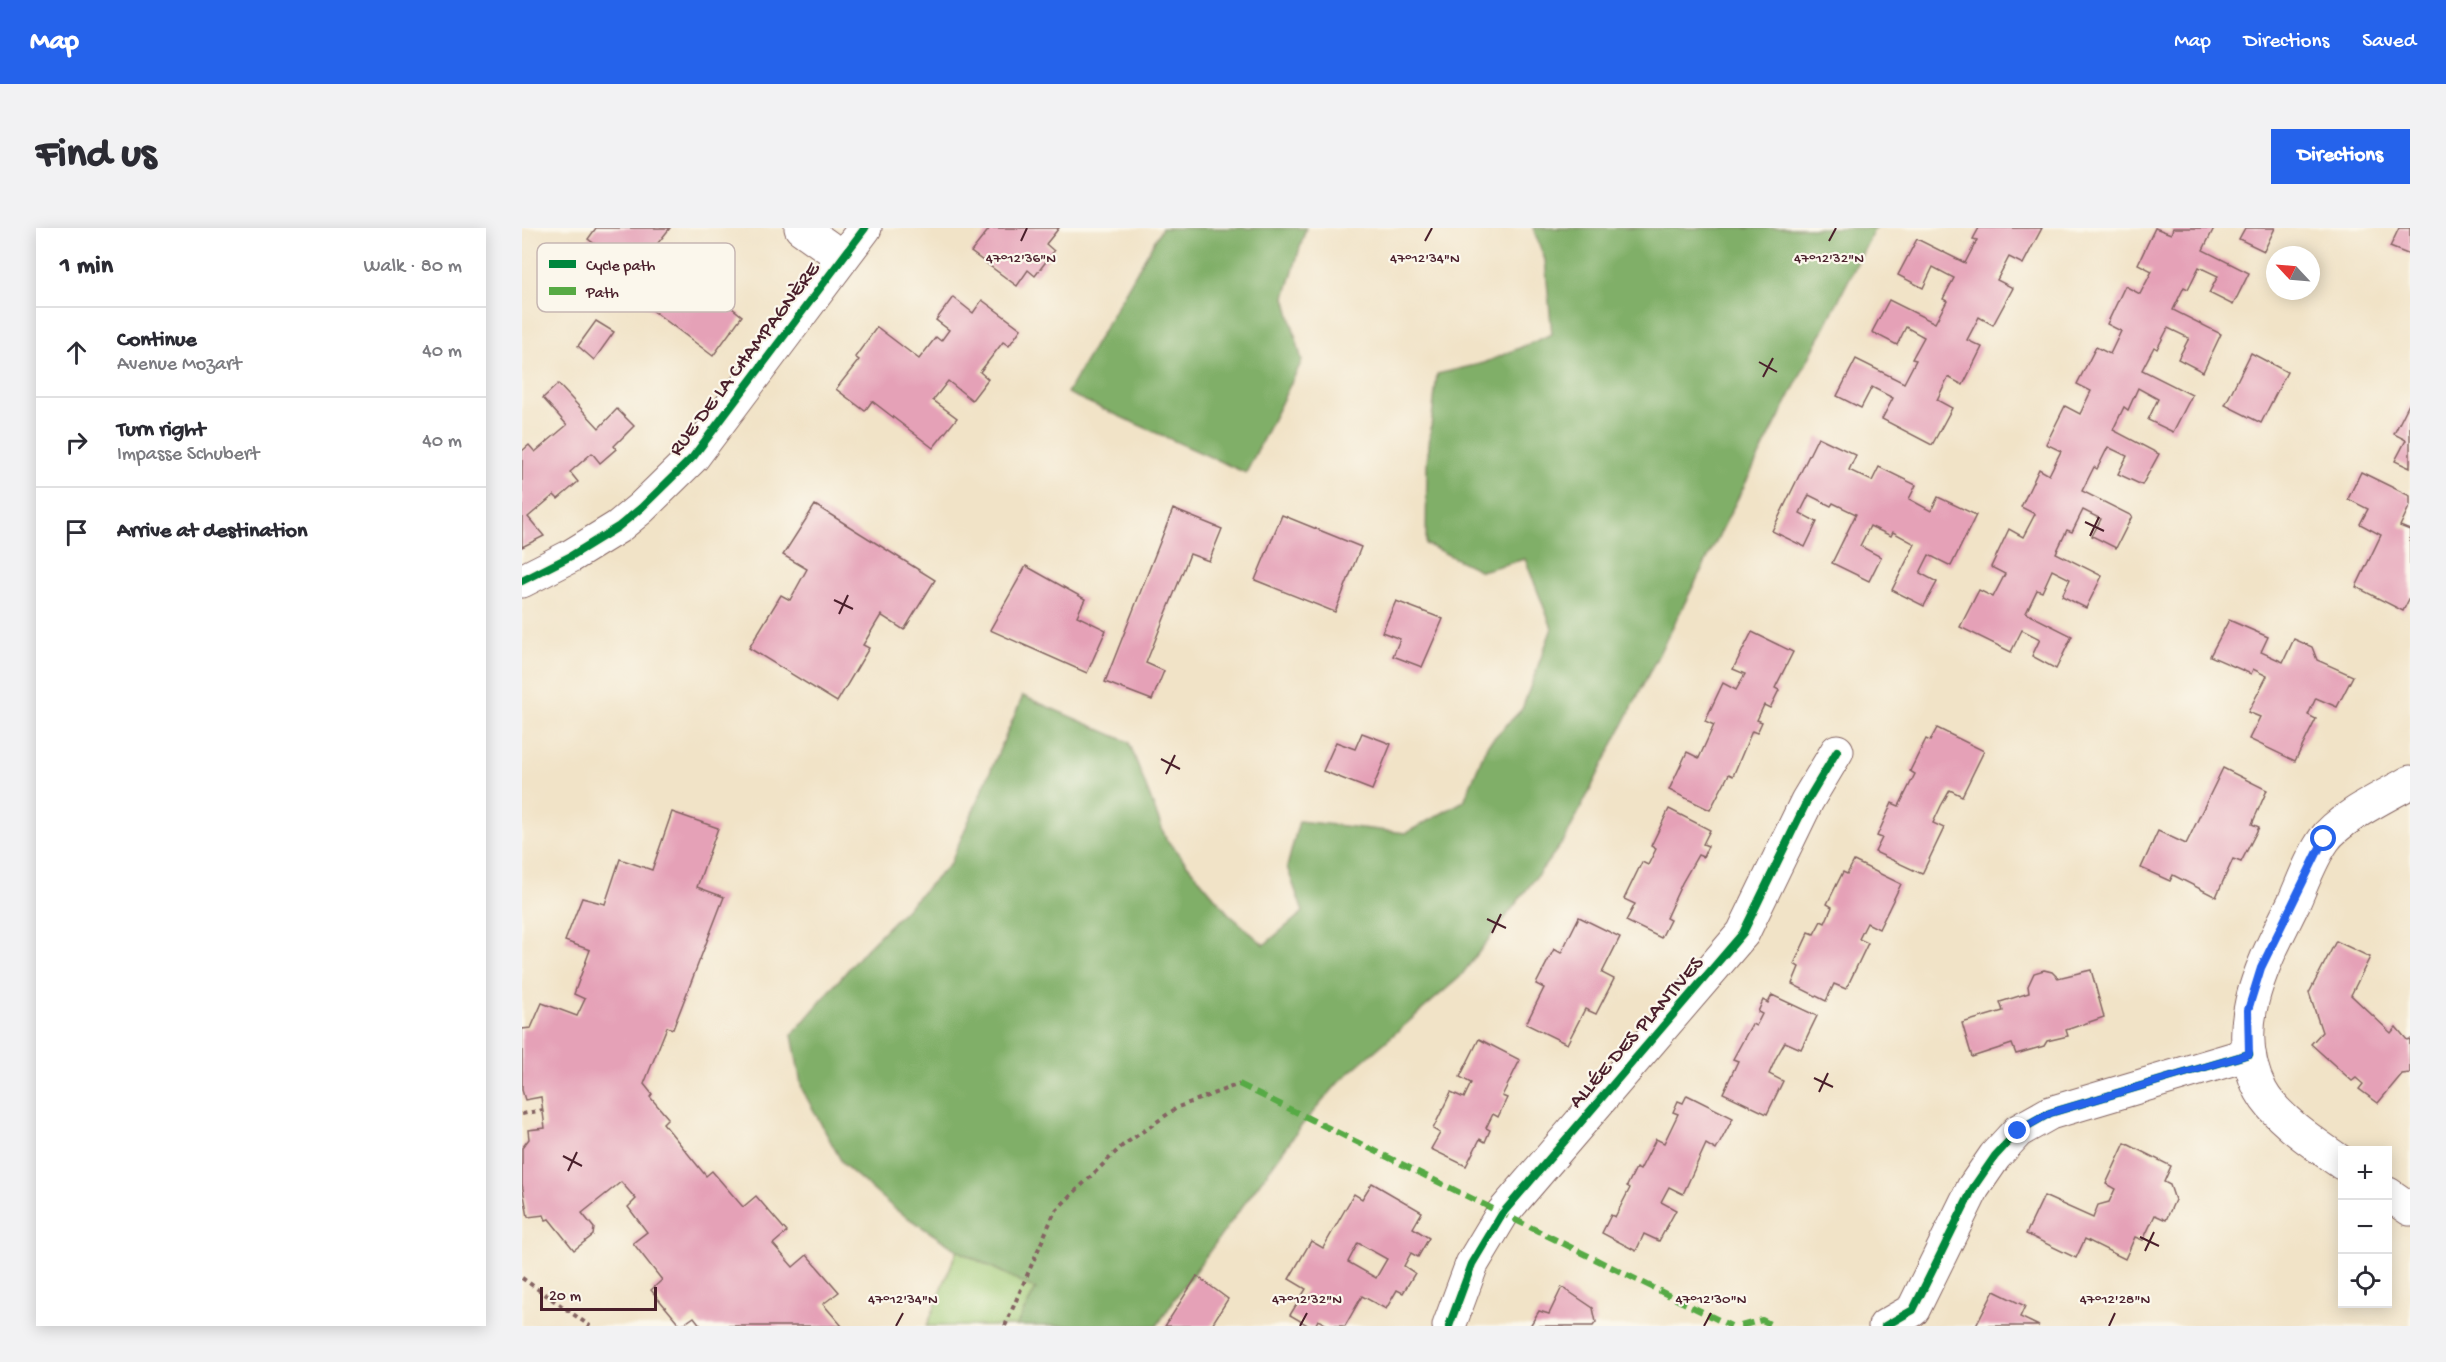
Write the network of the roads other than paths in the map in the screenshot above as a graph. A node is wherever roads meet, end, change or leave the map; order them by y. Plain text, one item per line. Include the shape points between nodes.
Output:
1 (801, 228) edge
2 (865, 228) edge
3 (842, 257) junction
4 (522, 580) edge
5 (1837, 751) dead end
6 (2410, 782) edge
7 (2249, 1054) junction
8 (2338, 1159) edge
9 (2392, 1197) edge
10 (2410, 1209) edge
11 (1449, 1326) edge
12 (1886, 1326) edge

1 - 3 street
2 - 3 street, RUE DE LA CHAMPAGNÈRE
3 - 4 street, RUE DE LA CHAMPAGNÈRE via 693,458 618,527
5 - 11 street, ALLÉE DES PLANTIVES via 1807,801 1743,933 1502,1214 1473,1264
6 - 7 street via 2349,818 2324,839 2261,968 2248,1010
7 - 8 street via 2261,1092 2286,1121
7 - 12 street via 2050,1113 2018,1131 1973,1188 1912,1310
9 - 10 street

